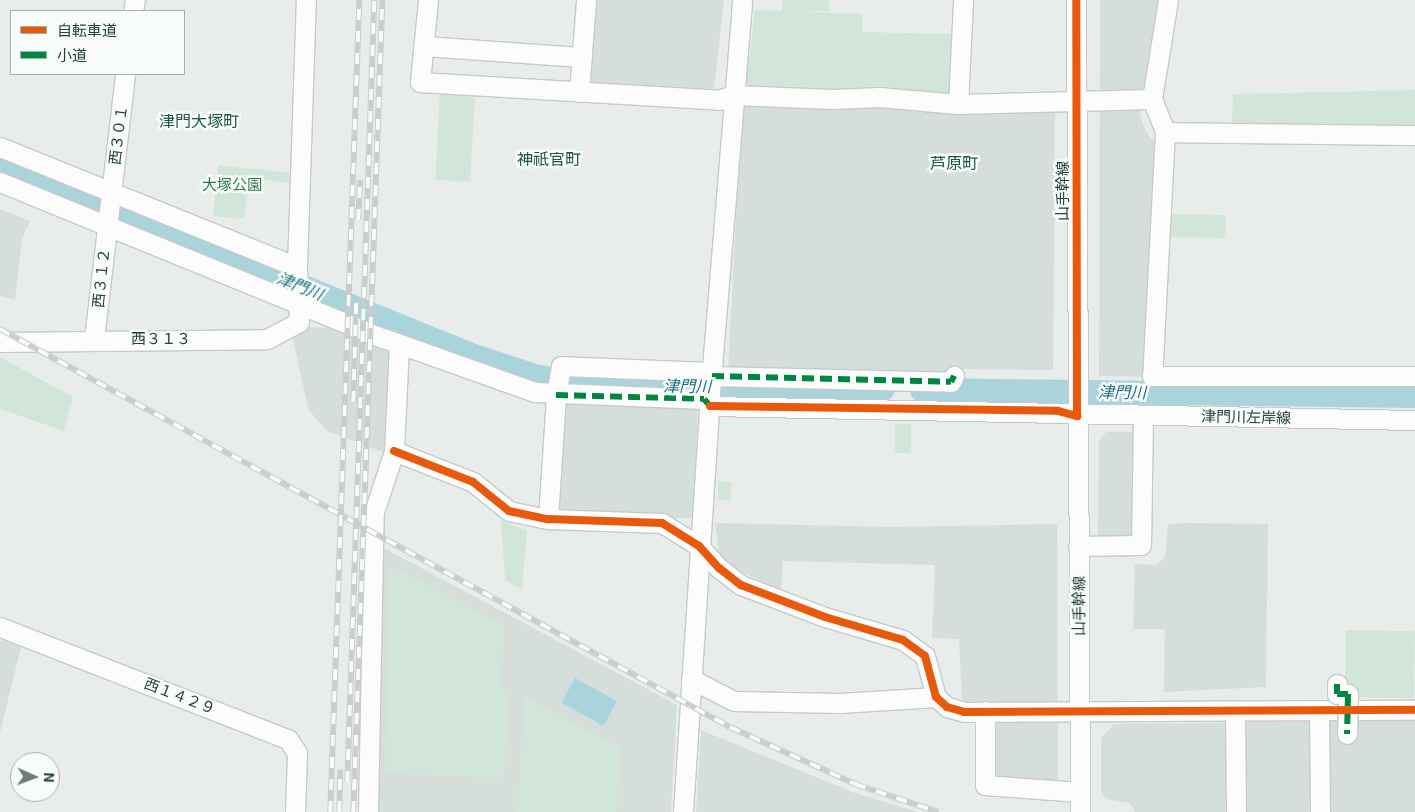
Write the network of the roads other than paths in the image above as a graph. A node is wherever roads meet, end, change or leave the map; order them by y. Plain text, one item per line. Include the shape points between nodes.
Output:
1 (306, 0) edge
2 (428, 0) edge
3 (586, 0) edge
4 (742, 0) edge
5 (962, 0) edge
6 (1076, 0) edge
7 (1168, 0) edge
8 (423, 46) junction
9 (582, 57) junction
10 (126, 75) edge
11 (580, 92) junction
12 (733, 95) junction
13 (1152, 99) junction
14 (1077, 102) junction
15 (958, 104) junction
16 (1165, 132) junction
17 (1415, 136) edge
18 (0, 147) edge
19 (0, 182) edge
20 (110, 193) junction
21 (107, 221) junction
22 (297, 269) junction
23 (300, 299) junction
24 (94, 339) junction
25 (391, 341) junction
26 (0, 342) edge
27 (954, 376) dead end
28 (1415, 376) edge
29 (711, 386) junction
30 (556, 395) junction
31 (1077, 400) junction
32 (1143, 416) junction
33 (1415, 420) edge
34 (394, 451) junction
35 (548, 519) junction
36 (699, 546) junction
37 (1078, 546) junction
38 (0, 627) edge
39 (691, 679) junction
40 (1337, 684) dead end
41 (936, 697) junction
42 (1415, 710) edge
43 (1079, 711) junction
44 (1319, 711) junction
45 (985, 712) junction
46 (1235, 712) junction
47 (1347, 734) dead end
48 (1080, 792) junction
49 (295, 812) edge
50 (368, 812) edge
51 (684, 812) edge
52 (1080, 812) edge
53 (1236, 812) edge
54 (1320, 812) edge

1 - 22 street
2 - 8 street
3 - 9 street
4 - 12 street
5 - 15 street
6 - 14 street, 山手幹線
7 - 13 street
8 - 9 street
8 - 11 street via 420,82
9 - 11 street
10 - 20 street, 西３０１
11 - 12 street via 719,100
12 - 15 street via 833,99 879,97
12 - 29 street
13 - 14 street
13 - 16 street
14 - 15 street
14 - 31 street, 山手幹線
16 - 17 street
16 - 28 street via 1152,376
18 - 20 street
19 - 21 street
20 - 21 street, 西３０１
20 - 22 street
21 - 23 street
21 - 24 street, 西３１２
22 - 23 street
23 - 24 street, 西３１３ via 299,322 268,339
23 - 25 street via 328,316
24 - 26 street, 西３１３
25 - 30 street via 499,382
25 - 34 street
27 - 29 street via 951,382
29 - 30 street via 704,399
29 - 30 street via 561,366
29 - 31 street, 津門川左岸線 via 1059,411
29 - 36 street
30 - 35 street
31 - 32 street, 津門川左岸線
31 - 37 street, 山手幹線
32 - 33 street, 津門川左岸線
32 - 37 street via 1141,546
34 - 35 street via 473,482 509,511
34 - 50 street via 374,512
35 - 36 street via 662,523
36 - 39 street
36 - 41 street via 719,568 742,585 825,617 903,640 925,656
37 - 43 street, 山手幹線
38 - 49 street, 西１４２９ via 288,739 297,753
39 - 41 street via 734,701 840,703
39 - 51 street
40 - 47 street, bridge via 1337,694 1348,694
41 - 45 street via 947,707
42 - 44 street
43 - 45 street
43 - 46 street
43 - 48 street, 山手幹線
44 - 46 street
44 - 54 street
45 - 48 street via 985,785
46 - 53 street
48 - 52 street, 山手幹線

